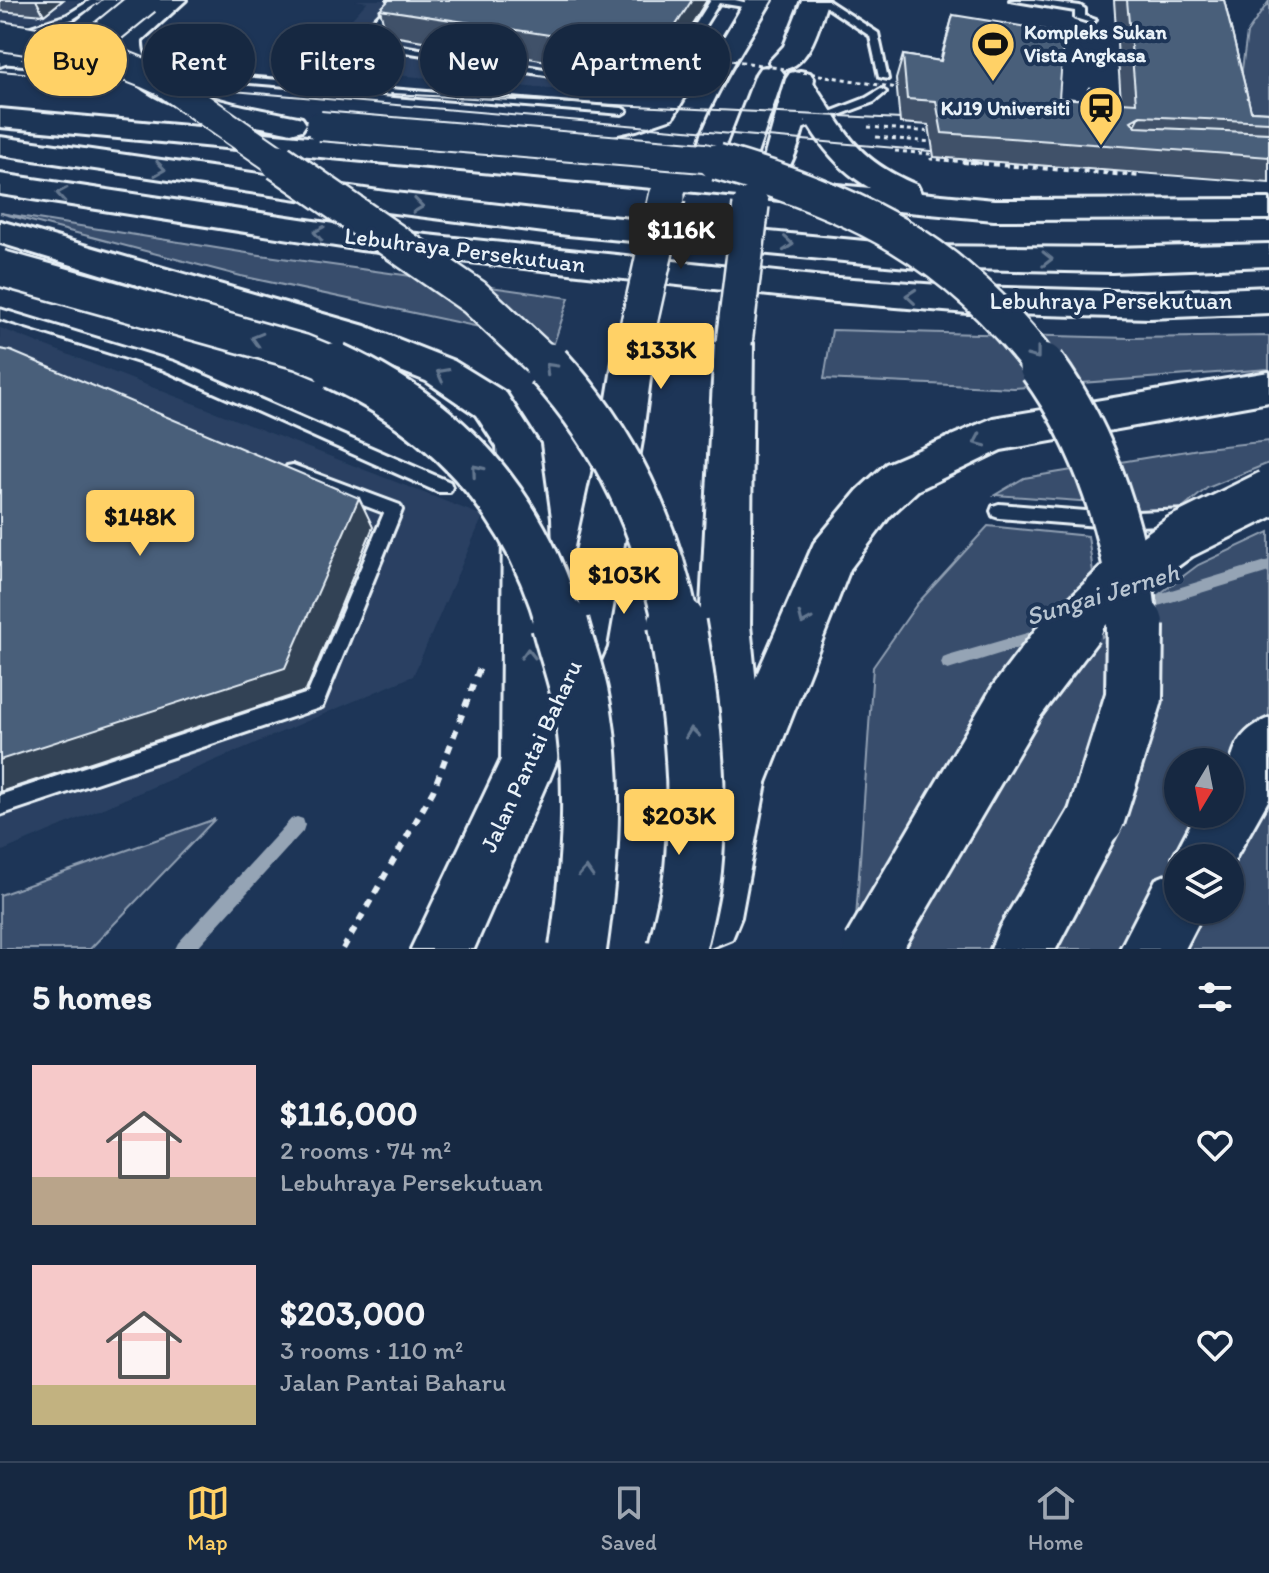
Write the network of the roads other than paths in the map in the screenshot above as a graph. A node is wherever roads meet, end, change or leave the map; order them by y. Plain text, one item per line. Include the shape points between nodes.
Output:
1 (120, 0) edge
2 (146, 0) edge
3 (173, 0) edge
4 (396, 0) edge
5 (717, 0) edge
6 (818, 0) edge
7 (1015, 0) edge
8 (758, 3) edge
9 (92, 12) edge
10 (1091, 20) dead end
11 (0, 36) edge
12 (129, 37) junction
13 (0, 58) edge
14 (24, 60) edge
15 (791, 69) junction
16 (884, 77) dead end
17 (255, 81) edge
18 (881, 92) dead end
19 (0, 95) edge
20 (622, 111) dead end
21 (0, 118) edge
22 (819, 120) junction
23 (306, 125) junction
24 (687, 125) junction
25 (787, 131) junction
26 (0, 146) edge
27 (498, 163) junction
28 (0, 184) edge
29 (669, 188) junction
30 (752, 196) junction
31 (938, 204) junction
32 (1269, 209) edge
33 (6, 244) edge
34 (1269, 255) edge
35 (1269, 300) edge
36 (0, 314) edge
37 (1269, 387) edge
38 (277, 465) edge
39 (444, 487) dead end
40 (1269, 493) edge
41 (1269, 509) edge
42 (999, 511) dead end
43 (1269, 745) edge
44 (529, 760) junction
45 (738, 783) junction
46 (1244, 788) edge
47 (0, 805) edge
48 (1165, 924) edge
49 (442, 949) edge
50 (578, 949) edge
51 (677, 949) edge
52 (703, 949) edge
53 (871, 949) edge
54 (1022, 949) edge
55 (1151, 949) edge

1 - 9 main road
2 - 13 main road, bridge via 75,51 45,59
3 - 12 main road
4 - 5 lane via 365,34 365,43 625,85 668,76
5 - 8 lane
6 - 15 main road
6 - 16 lane via 875,35
7 - 10 lane via 1080,9 1080,18
8 - 24 main road, Jalan Pantai Baharu
9 - 11 lane
9 - 12 main road via 76,38 80,45 108,45
9 - 13 main road via 40,45
51 -> 11 main road, bridge via 693,876 696,757 678,626 646,520 610,445 570,390 474,297 164,82 122,61 65,44
12 - 23 main road via 129,56 136,69 176,95
13 - 14 lane
15 - 22 main road
15 - 25 main road
15 - 30 main road via 740,157
17 - 20 lane
18 - 22 lane
19 - 23 main road
21 - 27 main road
22 - 25 lane
22 - 31 main road via 855,166 885,185
23 -> 54 main road, bridge via 704,158 739,166 843,203 891,229 934,256 1010,322 1050,374 1102,476 1127,561 1135,627 1134,696 1096,818
24 - 27 main road via 620,147
24 - 29 main road, Jalan Pantai Baharu
25 - 30 main road via 779,161
26 -> 34 main road, Lebuhraya Persekutuan via 568,224 918,257 1112,260
27 - 29 main road
35 -> 28 main road, Lebuhraya Persekutuan via 1150,305 824,289 361,239
29 - 30 main road
29 - 44 main road, Jalan Pantai Baharu, bridge via 637,332 581,647
30 - 31 main road
30 - 45 main road, bridge via 734,343 725,625
31 - 32 main road via 1064,212
44 -> 33 main road via 526,518 520,459 518,444 491,404 440,371 351,336
50 -> 33 main road, bridge via 590,787 580,697 538,559 471,462 434,427 347,369
36 - 39 lane via 169,366
37 -> 45 main road via 993,435 902,477 831,558
38 - 47 lane via 394,510 315,700
40 - 53 main road, bridge via 1180,537 1118,582 1074,625 1016,702
41 - 42 lane via 1110,520
43 - 46 main road
44 - 49 main road, Jalan Pantai Baharu
45 - 52 main road
48 - 55 main road

